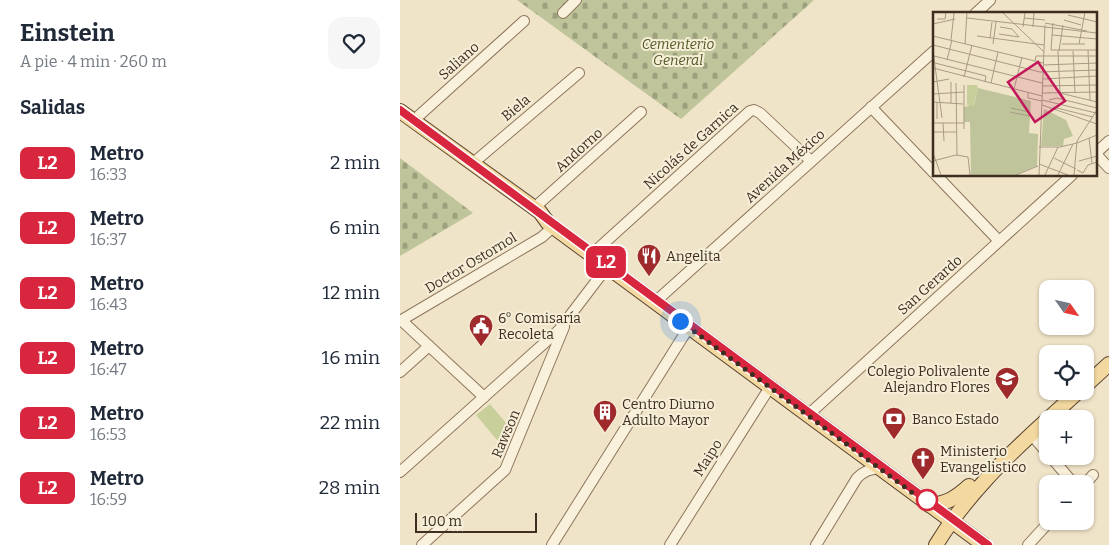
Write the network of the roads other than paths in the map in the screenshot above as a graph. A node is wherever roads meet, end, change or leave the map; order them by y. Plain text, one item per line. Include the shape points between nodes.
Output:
1 (576, 0) edge
2 (990, 0) edge
3 (977, 12) edge
4 (563, 13) dead end
5 (524, 21) dead end
6 (933, 51) edge
7 (579, 73) dead end
8 (871, 107) junction
9 (400, 111) edge
10 (641, 112) dead end
11 (406, 121) edge
12 (1109, 141) edge
13 (1096, 152) edge
14 (1096, 154) edge
15 (811, 161) junction
16 (472, 164) junction
17 (1109, 168) edge
18 (933, 172) edge
19 (937, 176) edge
20 (1071, 176) edge
21 (534, 208) junction
22 (550, 225) junction
23 (999, 241) junction
24 (591, 255) junction
25 (607, 267) junction
26 (655, 302) junction
27 (401, 321) edge
28 (566, 322) junction
29 (689, 327) junction
30 (429, 346) junction
31 (537, 350) junction
32 (550, 359) junction
33 (1109, 364) edge
34 (400, 372) edge
35 (1094, 378) edge
36 (770, 387) junction
37 (484, 397) junction
38 (1069, 400) edge
39 (1058, 410) edge
40 (808, 415) junction
41 (1039, 427) edge
42 (1031, 434) junction
43 (1039, 443) edge
44 (859, 452) junction
45 (1004, 459) junction
46 (1058, 465) edge
47 (880, 468) junction
48 (400, 472) edge
49 (1066, 475) edge
50 (858, 478) junction
51 (969, 486) junction
52 (929, 505) junction
53 (951, 521) junction
54 (1042, 530) edge
55 (422, 545) edge
56 (552, 545) edge
57 (670, 545) edge
58 (816, 545) edge
59 (936, 545) edge
60 (984, 545) edge
61 (1028, 545) edge

1 - 4 street
2 - 3 street
5 - 11 street, Saliano
6 - 8 street, Avenida México
7 - 16 street, Biela
8 - 15 street, Avenida México
8 - 18 street
9 - 11 main road
10 - 21 street, Andorno
11 - 16 main road
11 - 22 main road via 535,219
12 - 13 street
14 - 17 street
15 - 24 street, Nicolás de Garnica via 760,113 750,111
15 - 26 street, Avenida México
16 - 21 main road
19 - 23 street
20 - 23 street, San Gerardo
21 - 22 main road
22 - 24 main road
22 - 27 street, Doctor Ostornol via 542,237
23 - 40 street, San Gerardo
24 - 25 main road
25 - 26 main road
25 - 28 street
26 - 29 main road
27 - 30 street
28 - 31 street
28 - 32 street, Rawson
29 - 36 main road
29 - 56 street
30 - 34 street
30 - 37 street
31 - 32 street
31 - 37 street
32 - 55 street, Rawson via 505,470
33 - 35 main road
36 - 40 main road
36 - 57 street, Maipo
37 - 48 street
38 - 39 main road
40 - 44 main road
41 - 42 main road
42 - 43 street
42 - 45 main road
44 - 47 main road
44 - 50 street
45 - 51 main road
45 - 53 main road
46 - 49 street
47 - 50 street via 864,472
47 - 52 main road
50 - 58 street
51 - 52 main road via 951,500
51 - 53 main road
52 - 53 main road
53 - 59 main road
53 - 60 main road
54 - 61 street

